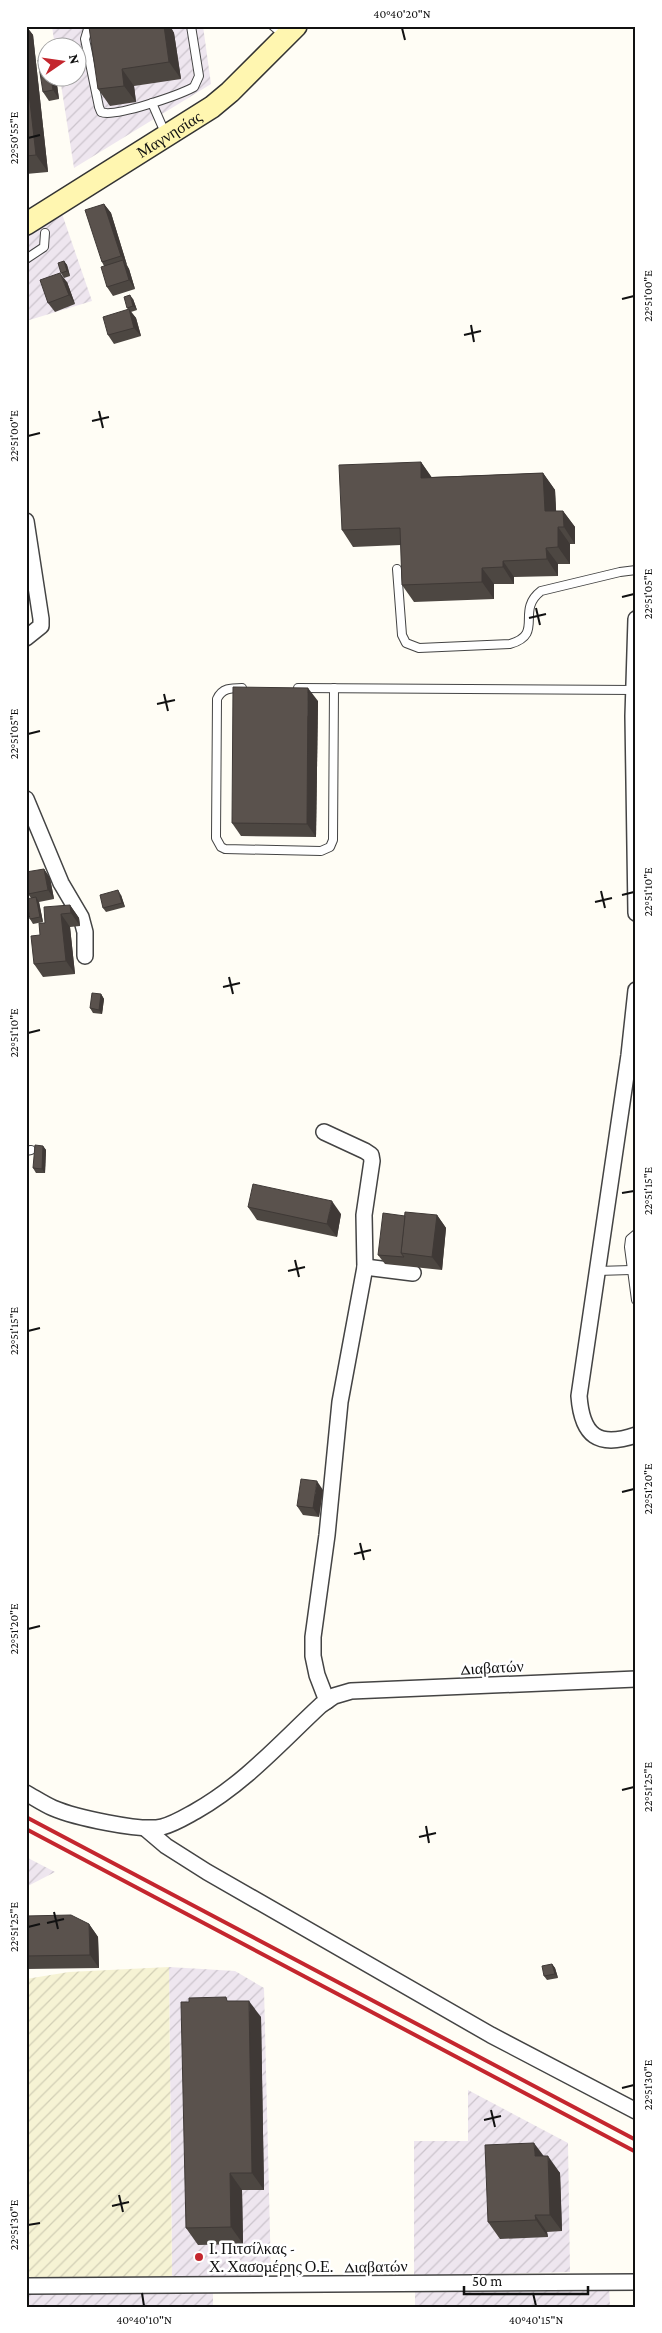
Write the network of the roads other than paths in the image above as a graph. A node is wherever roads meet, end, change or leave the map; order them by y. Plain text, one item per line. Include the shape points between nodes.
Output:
1 (95, 26) edge
2 (191, 26) edge
3 (285, 30) edge
4 (152, 103) junction
5 (166, 137) junction
6 (36, 228) edge
7 (26, 258) edge
8 (26, 521) edge
9 (397, 569) dead end
10 (636, 570) edge
11 (636, 619) edge
12 (26, 638) edge
13 (251, 688) edge
14 (288, 688) edge
15 (334, 688) junction
16 (634, 690) junction
17 (635, 785) edge
18 (26, 799) edge
19 (636, 913) edge
20 (85, 956) dead end
21 (635, 997) edge
22 (324, 1132) dead end
23 (636, 1234) edge
24 (365, 1267) junction
25 (631, 1270) junction
26 (597, 1272) junction
27 (413, 1273) dead end
28 (636, 1300) edge
29 (636, 1436) edge
30 (636, 1679) edge
31 (327, 1701) junction
32 (26, 1794) edge
33 (146, 1829) junction
34 (636, 2111) edge
35 (636, 2282) edge
36 (26, 2286) edge

1 - 4 lane via 88,29 85,40 101,112 110,114
2 - 4 lane via 199,76 197,83 188,90
3 - 5 street, Μαγνησίας via 218,102
4 - 5 lane
5 - 6 street, Μαγνησίας
6 - 7 lane via 44,247
8 - 12 street via 41,619 41,626
9 - 10 lane via 402,636 406,643 419,648 510,644 522,640 528,635 530,605 541,591
11 - 16 street
13 - 15 lane via 224,690 217,699 216,838 221,848 226,849 321,851 330,847 333,840
14 - 15 lane
15 - 16 lane
16 - 17 street
17 - 19 street
18 - 20 street via 65,891 81,917
21 - 26 street
22 - 24 street via 371,1155 372,1173 364,1216
23 - 25 lane via 629,1242
24 - 27 street
24 - 31 street via 340,1402 313,1637 317,1676
25 - 26 lane
25 - 28 lane
26 - 29 street via 579,1396 580,1415 585,1427 603,1440 619,1441
30 - 31 street, Διαβατών via 351,1691
31 - 33 street via 249,1775 212,1802 174,1823
32 - 33 street via 54,1808
33 - 34 street via 166,1846 233,1887 491,2035
35 - 36 street, Διαβατών

